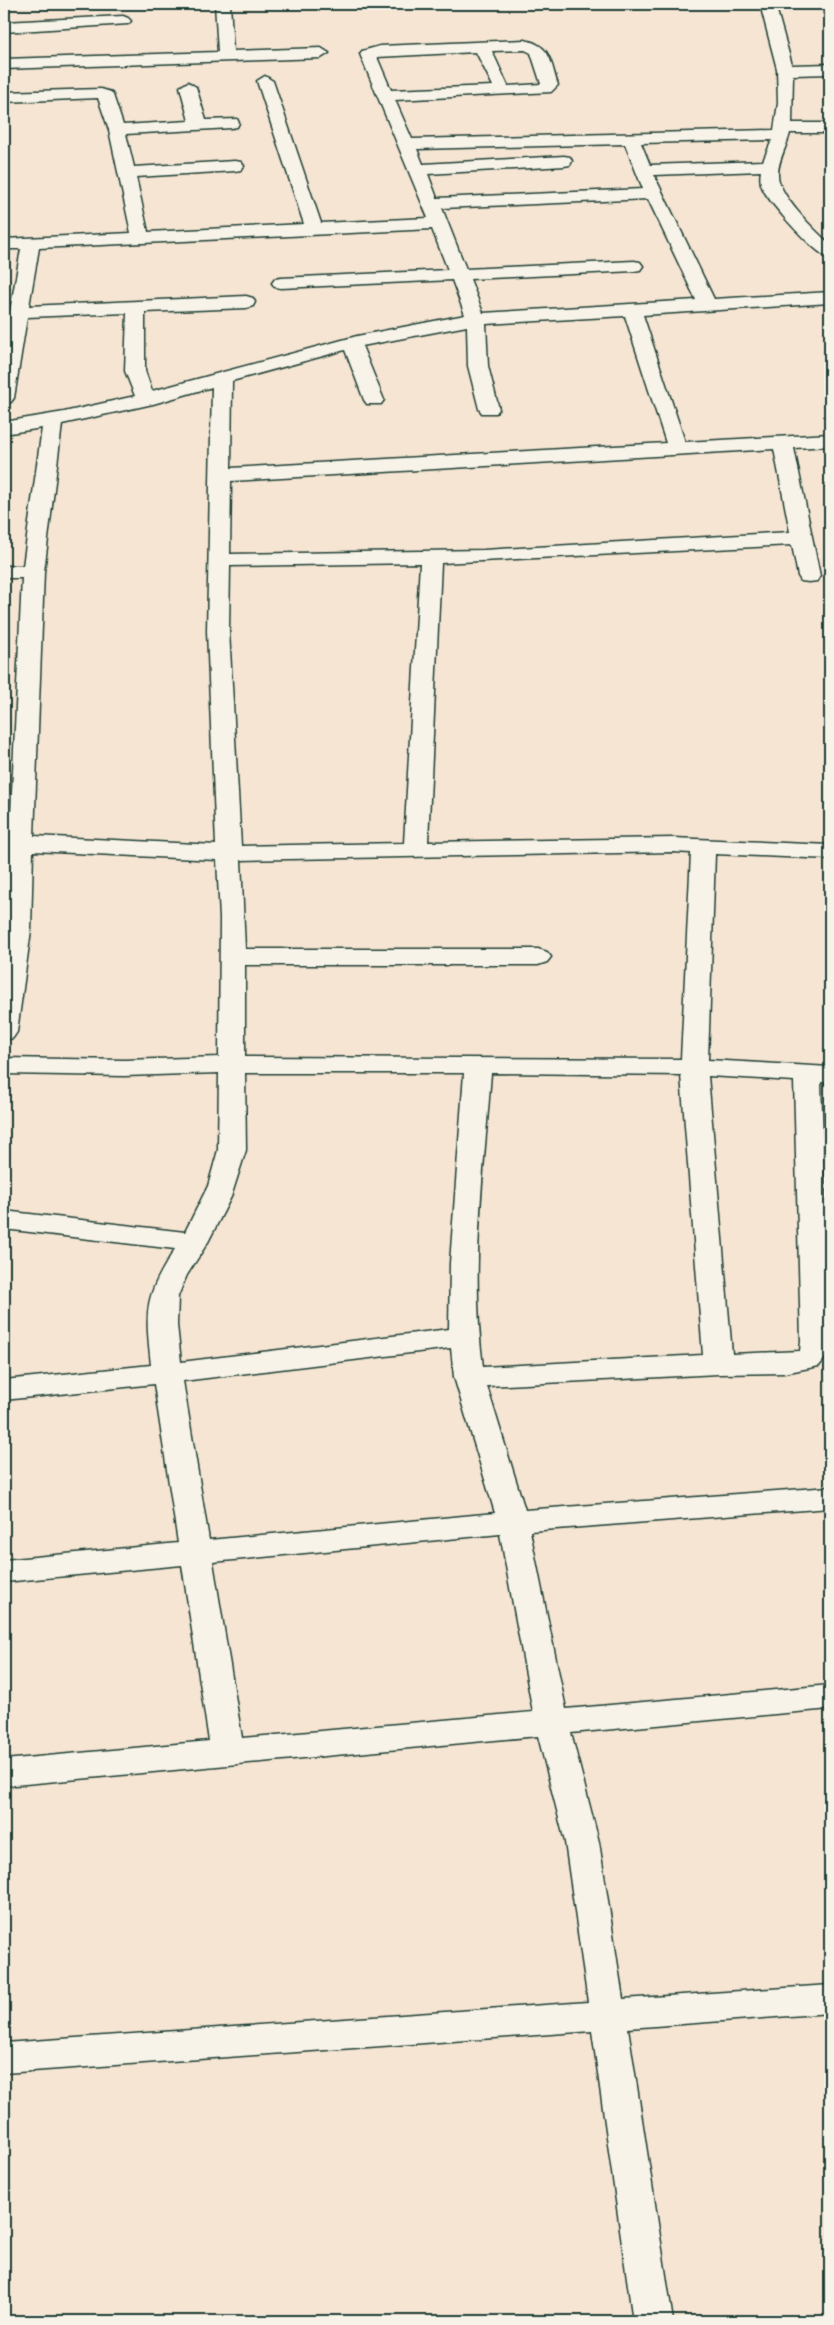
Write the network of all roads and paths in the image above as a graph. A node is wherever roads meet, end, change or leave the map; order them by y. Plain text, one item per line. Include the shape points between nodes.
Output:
1 (222, 4) edge
2 (767, 4) edge
3 (124, 21) dead end
4 (4, 27) edge
5 (482, 46) junction
6 (321, 53) dead end
7 (226, 56) junction
8 (4, 64) edge
9 (830, 69) edge
10 (784, 70) junction
11 (265, 81) dead end
12 (188, 87) dead end
13 (503, 91) junction
14 (386, 95) junction
15 (4, 97) edge
16 (231, 123) dead end
17 (199, 125) junction
18 (830, 128) edge
19 (117, 130) junction
20 (782, 131) junction
21 (631, 138) junction
22 (406, 144) junction
23 (564, 161) dead end
24 (234, 166) dead end
25 (768, 166) junction
26 (417, 170) junction
27 (643, 170) junction
28 (126, 173) junction
29 (654, 194) junction
30 (432, 203) junction
31 (438, 223) junction
32 (314, 228) junction
33 (141, 238) junction
34 (31, 243) junction
35 (4, 244) edge
36 (830, 253) edge
37 (634, 266) dead end
38 (459, 273) junction
39 (281, 283) dead end
40 (830, 298) edge
41 (246, 302) dead end
42 (707, 305) junction
43 (136, 307) junction
44 (632, 310) junction
45 (18, 312) junction
46 (476, 319) junction
47 (351, 343) junction
48 (222, 379) junction
49 (4, 398) edge
50 (146, 400) junction
51 (374, 400) dead end
52 (489, 409) dead end
53 (53, 421) junction
54 (4, 428) edge
55 (830, 440) edge
56 (783, 442) junction
57 (677, 448) junction
58 (221, 475) junction
59 (802, 538) junction
60 (431, 556) junction
61 (220, 560) junction
62 (4, 572) edge
63 (33, 572) junction
64 (809, 576) dead end
65 (14, 842) edge
66 (703, 847) junction
67 (416, 848) junction
68 (830, 852) edge
69 (229, 853) junction
70 (11, 931) edge
71 (232, 957) junction
72 (538, 957) dead end
73 (4, 1032) edge
74 (231, 1065) junction
75 (478, 1065) junction
76 (4, 1066) edge
77 (694, 1067) junction
78 (819, 1074) edge
79 (4, 1220) edge
80 (194, 1242) junction
81 (464, 1337) junction
82 (718, 1364) junction
83 (167, 1373) junction
84 (470, 1377) junction
85 (4, 1390) edge
86 (830, 1497) edge
87 (512, 1522) junction
88 (197, 1551) junction
89 (4, 1571) edge
90 (830, 1697) edge
91 (552, 1724) junction
92 (227, 1750) junction
93 (4, 1773) edge
94 (830, 1999) edge
95 (608, 2015) junction
96 (4, 2058) edge
97 (653, 2321) edge

1 - 7 street
2 - 10 street
3 - 4 street
5 - 13 street
5 - 13 street via 526,45 538,51 549,88
5 - 14 street via 368,54
6 - 7 street
7 - 8 street
9 - 10 street
10 - 20 street via 786,89
11 - 32 street
12 - 17 street
13 - 14 street
14 - 22 street
15 - 19 street via 102,92 106,95
16 - 17 street
17 - 19 street
18 - 20 street
19 - 28 street
20 - 21 street
20 - 25 street
21 - 22 street
21 - 27 street
22 - 26 street
23 - 26 street
24 - 28 street
25 - 27 street
25 - 36 street via 771,188 812,238
26 - 30 street
27 - 29 street
28 - 33 street
29 - 30 street
29 - 42 street
30 - 31 street
31 - 32 street
31 - 38 street
32 - 33 street
33 - 34 street
34 - 35 street
34 - 45 street
37 - 38 street
38 - 39 street
38 - 46 street
40 - 42 street
41 - 43 street
42 - 44 street
43 - 45 street
43 - 50 street via 135,371
44 - 46 street
44 - 57 street
45 - 49 street
46 - 47 street via 405,330
46 - 52 street via 478,366
47 - 48 street
47 - 51 street
48 - 50 street
48 - 58 street
50 - 53 street
53 - 54 street
53 - 63 street
55 - 56 street
56 - 57 street
56 - 59 street
57 - 58 street
58 - 61 street
59 - 60 street via 484,556
59 - 64 street
60 - 61 street
60 - 67 street
61 - 69 street via 218,631
62 - 63 street
63 - 65 street
65 - 69 street
65 - 70 street
66 - 67 street
66 - 68 street
66 - 77 street
67 - 69 street
69 - 71 street
70 - 73 street
71 - 72 street
71 - 74 street
74 - 75 street
74 - 76 street via 124,1068
74 - 80 street via 232,1150 229,1167
75 - 77 street
75 - 81 street via 464,1263
77 - 78 street
77 - 82 street
78 - 82 street via 816,1352 799,1362
79 - 80 street
80 - 83 street via 164,1296
81 - 83 street
81 - 84 street
82 - 84 street
83 - 85 street
83 - 88 street
84 - 87 street
86 - 87 street
87 - 88 street
87 - 91 street
88 - 89 street
88 - 92 street
90 - 91 street
91 - 92 street
91 - 95 street via 582,1842
92 - 93 street
94 - 95 street
95 - 96 street
95 - 97 street

